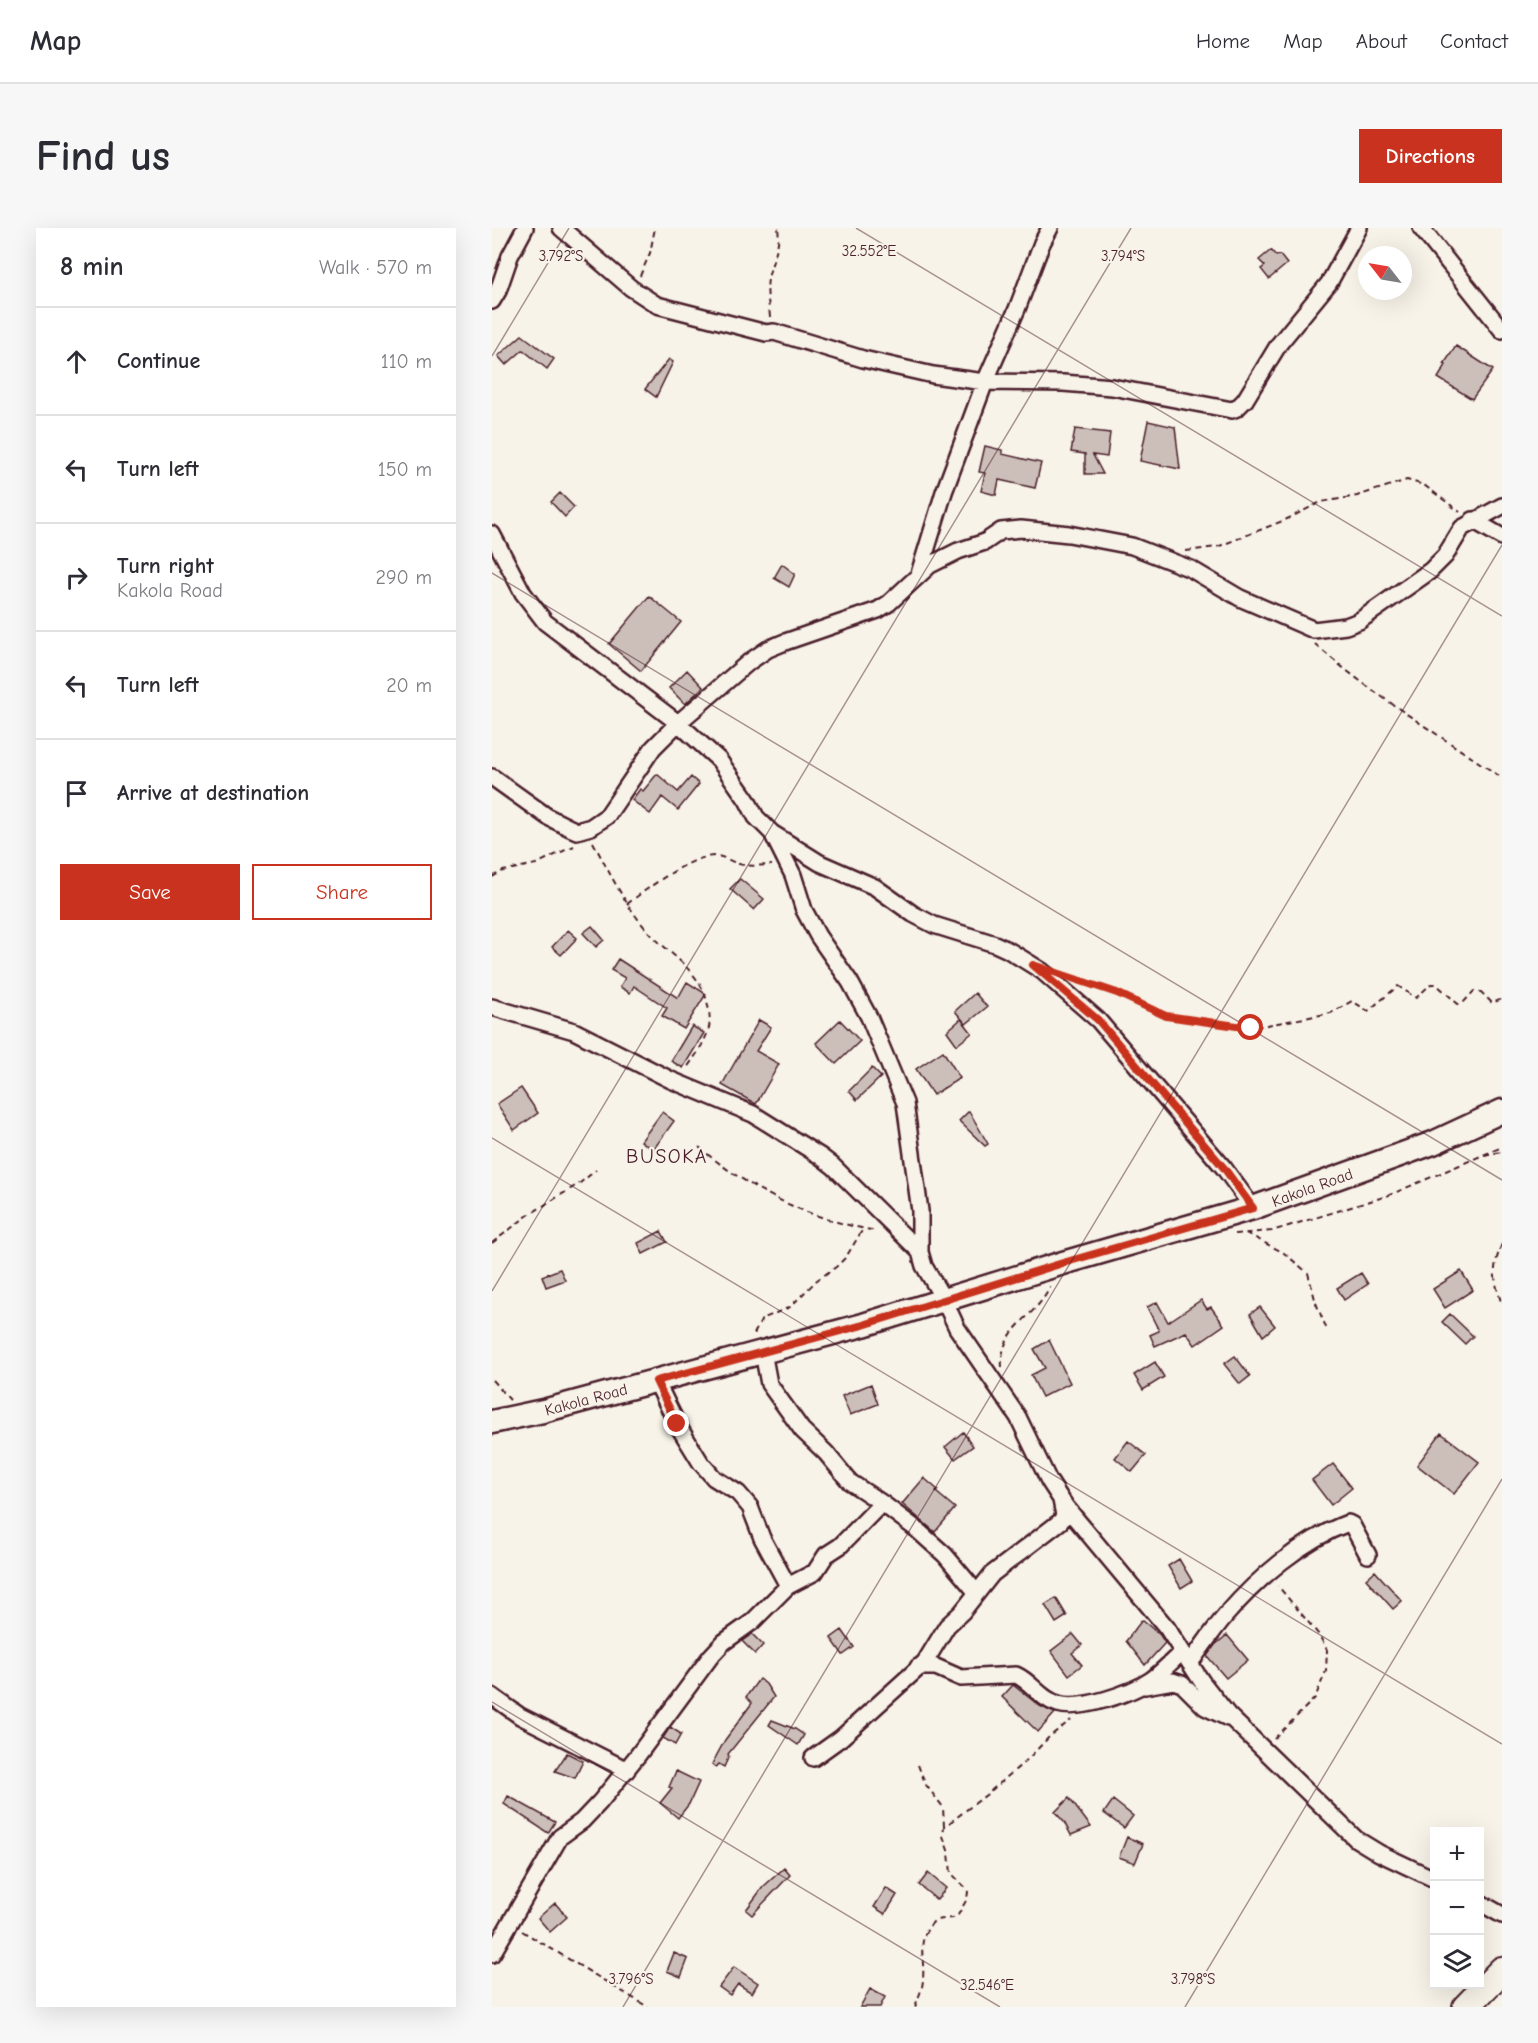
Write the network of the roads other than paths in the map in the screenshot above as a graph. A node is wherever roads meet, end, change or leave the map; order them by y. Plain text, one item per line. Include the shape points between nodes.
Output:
1 (525, 228) edge
2 (561, 228) edge
3 (1050, 228) edge
4 (1359, 228) edge
5 (1421, 228) edge
6 (492, 301) edge
7 (1502, 330) edge
8 (985, 382) junction
9 (1502, 506) edge
10 (1473, 520) junction
11 (492, 534) edge
12 (1502, 537) edge
13 (919, 574) junction
14 (678, 723) junction
15 (492, 777) edge
16 (772, 833) junction
17 (492, 1007) edge
18 (1502, 1111) edge
19 (1253, 1208) junction
20 (920, 1252) junction
21 (944, 1300) junction
22 (752, 1355) junction
23 (656, 1381) junction
24 (492, 1422) edge
25 (1060, 1497) junction
26 (882, 1503) junction
27 (1368, 1556) dead end
28 (788, 1587) junction
29 (977, 1593) junction
30 (1186, 1658) junction
31 (918, 1668) junction
32 (1136, 1687) junction
33 (492, 1696) edge
34 (1234, 1720) junction
35 (813, 1758) dead end
36 (627, 1770) junction
37 (1430, 1877) edge
38 (1484, 1905) edge
39 (1502, 1915) edge
40 (492, 1954) edge
41 (1502, 1970) edge
42 (1466, 2007) edge

1 - 6 street
2 - 8 street via 631,288 663,307 774,332 862,359
3 - 8 street
4 - 8 street via 1329,283 1279,344 1245,400 1236,408 1224,410 1112,387
5 - 7 street
8 - 13 street via 944,492
9 - 10 street
10 - 12 street
10 - 13 street via 1462,528 1430,572 1359,621 1323,630 1302,626 1240,598 1191,568 1132,546 1069,534 1001,531 979,545 948,555
11 - 14 street via 523,593 545,622
13 - 14 street via 878,609 768,649
14 - 15 street via 653,748 607,816 591,827 577,831 548,817
14 - 16 street via 719,760 756,817
16 - 19 street via 820,863 875,887 934,925 995,944 1042,971 1106,1029
16 - 20 street via 789,865 804,910 869,1017 905,1103 920,1211
17 - 20 street via 574,1031 677,1083 753,1114 820,1156
18 - 19 main road, Kakola Road via 1433,1143
19 - 21 main road, Kakola Road
20 - 21 street
21 - 22 main road, Kakola Road
21 - 25 street via 957,1328 1018,1417
22 - 23 main road, Kakola Road
22 - 26 street via 802,1430 849,1482
23 - 24 main road, Kakola Road
23 - 28 street via 701,1463 750,1507
25 - 29 street via 1064,1515 1061,1521 992,1574
25 - 30 street via 1167,1628
26 - 28 street via 826,1555 815,1572
26 - 29 street via 945,1555
27 - 30 street via 1354,1526 1348,1523 1322,1535 1279,1564
28 - 36 street via 711,1656
29 - 31 street via 947,1626
30 - 32 street
30 - 34 street
31 - 32 street via 936,1667 961,1678 1016,1675 1037,1693 1066,1706 1083,1706
31 - 35 street via 841,1738
32 - 34 street via 1173,1681 1182,1684 1205,1707
33 - 36 street via 520,1716
34 - 37 street via 1356,1839
36 - 40 street via 582,1821 560,1837
38 - 39 street
41 - 42 highway

